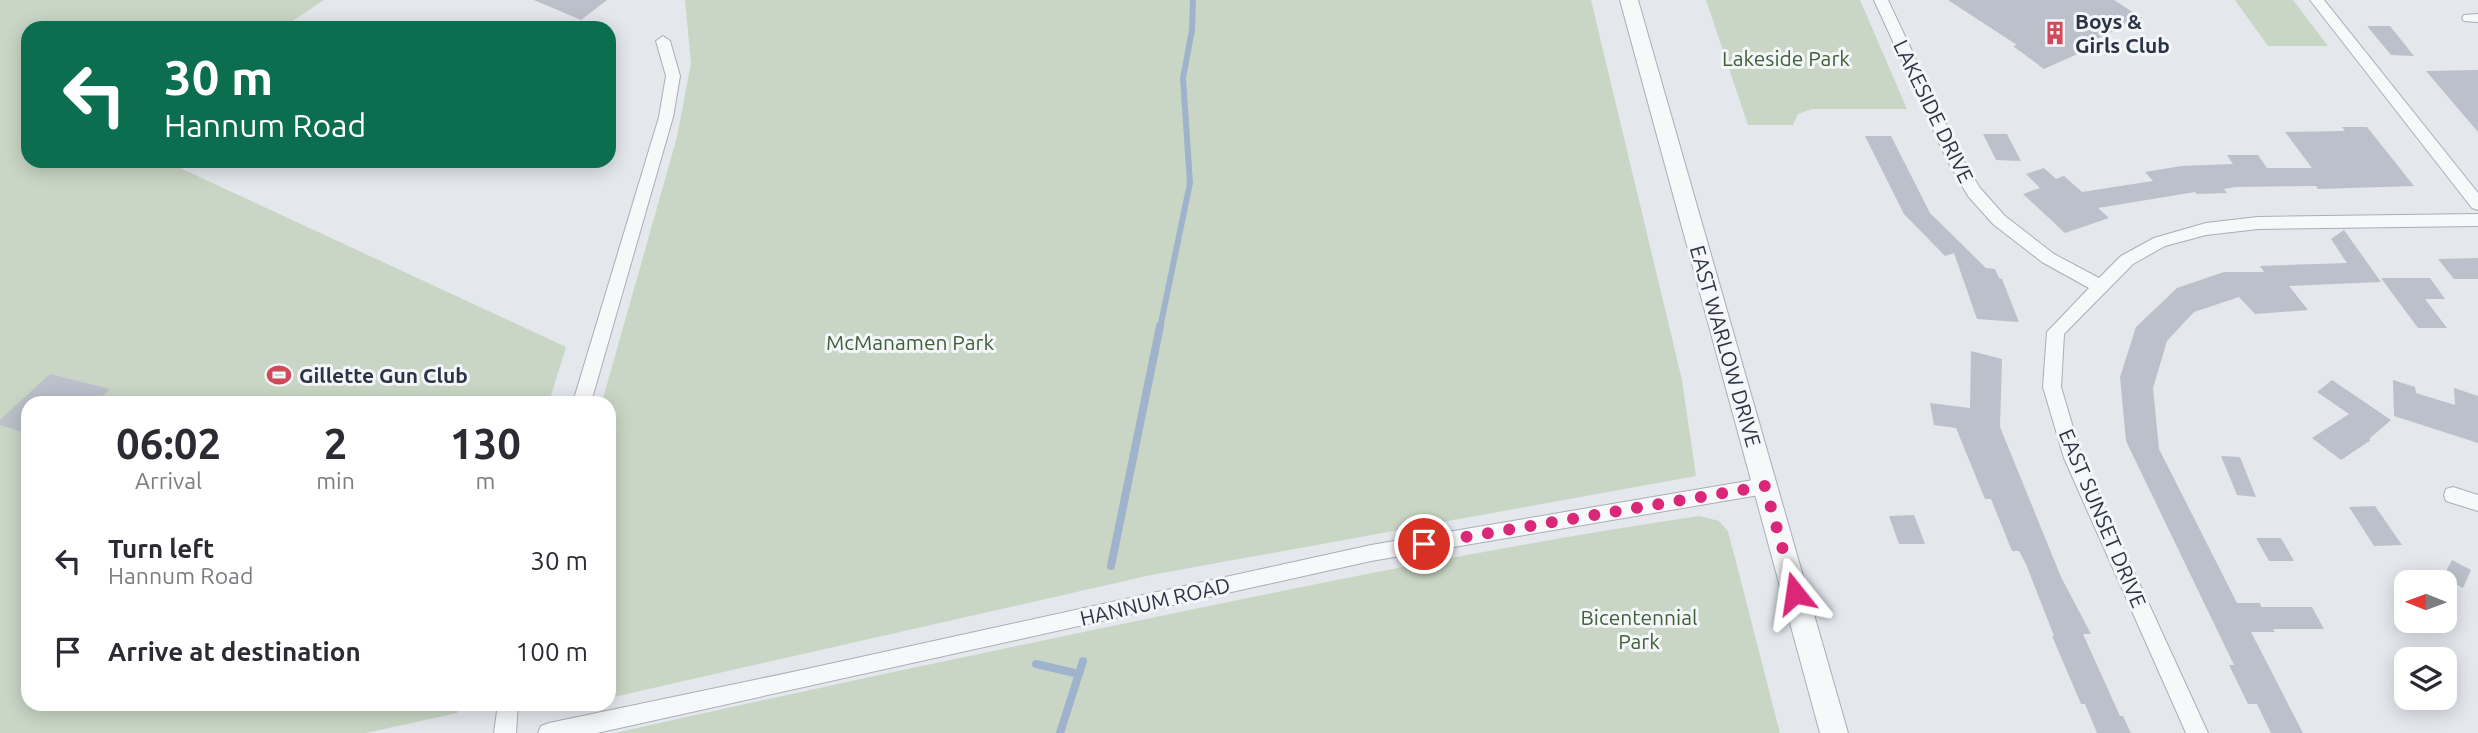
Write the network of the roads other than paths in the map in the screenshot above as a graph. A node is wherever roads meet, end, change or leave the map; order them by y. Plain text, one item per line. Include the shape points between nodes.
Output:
1 (1629, 0) edge
2 (1881, 0) edge
3 (2317, 0) edge
4 (663, 41) dead end
5 (2478, 204) edge
6 (2478, 220) edge
7 (2099, 286) junction
8 (584, 396) edge
9 (1765, 486) junction
10 (2453, 495) dead end
11 (2478, 503) edge
12 (507, 711) edge
13 (505, 733) edge
14 (549, 733) edge
15 (1834, 733) edge
16 (2197, 733) edge

1 - 9 street, EAST WARLOW DRIVE
2 - 7 street, LAKESIDE DRIVE via 1974,192 1999,220 2048,258
3 - 5 street
4 - 8 street via 673,76 666,117
6 - 7 street, EAST SUNSET DRIVE via 2258,223 2206,229 2149,248 2127,260
7 - 16 street, EAST SUNSET DRIVE via 2056,332 2052,387 2073,458
9 - 14 street, HANNUM ROAD via 1371,553
9 - 15 street, EAST WARLOW DRIVE
10 - 11 street
12 - 13 street

